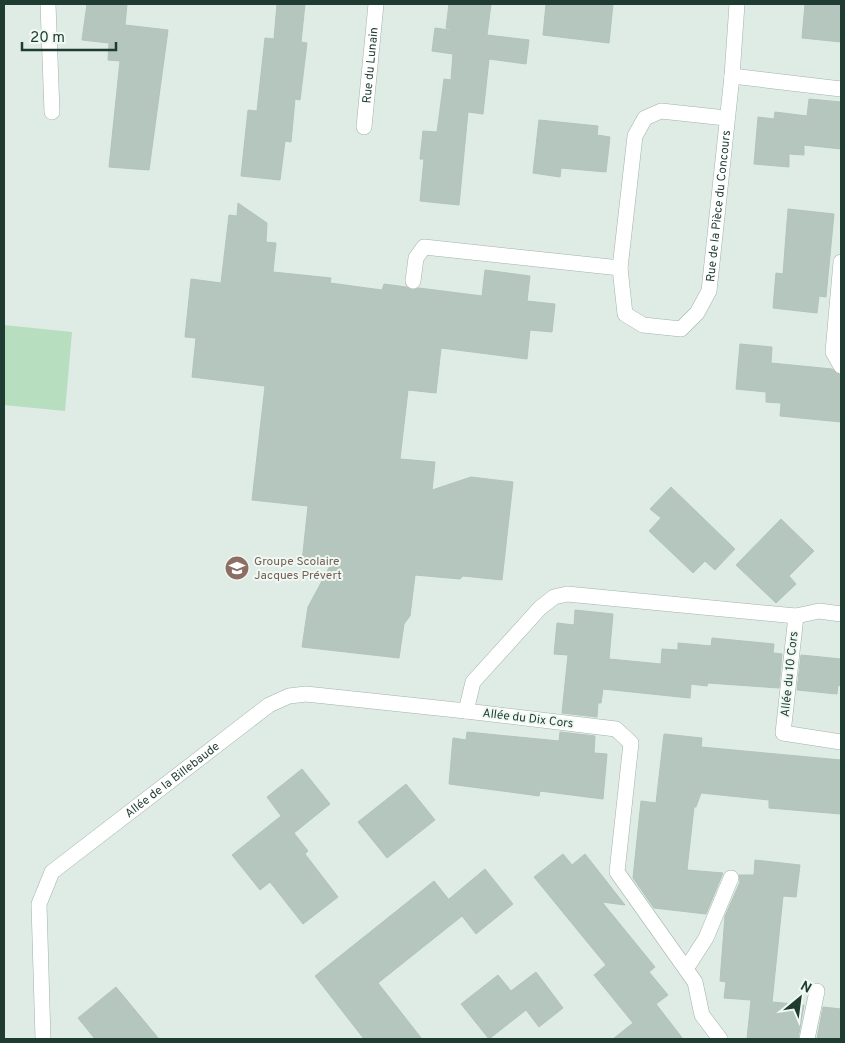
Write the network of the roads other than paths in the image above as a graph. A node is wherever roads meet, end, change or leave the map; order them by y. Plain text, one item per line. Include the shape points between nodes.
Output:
1 (48, 4) edge
2 (376, 4) edge
3 (737, 4) edge
4 (732, 76) junction
5 (841, 89) edge
6 (52, 112) dead end
7 (726, 118) junction
8 (364, 127) dead end
9 (841, 262) edge
10 (620, 268) junction
11 (413, 281) dead end
12 (841, 366) edge
13 (841, 614) edge
14 (796, 616) junction
15 (466, 711) junction
16 (841, 742) edge
17 (731, 878) dead end
18 (686, 969) junction
19 (817, 991) dead end
20 (43, 1039) edge
21 (720, 1039) edge
22 (807, 1039) edge

1 - 6 street
2 - 8 street, Rue du Lunain
3 - 4 street, Rue de la Pièce du Concours
4 - 5 street
4 - 7 street, Rue de la Pièce du Concours
7 - 10 street, Rue de la Pièce du Concours via 661,111 645,118 635,136
7 - 10 street, Rue de la Pièce du Concours via 709,291 697,313 681,329 643,325 625,314
9 - 12 street via 833,352
10 - 11 street via 424,247 416,258
13 - 14 street, Allée du Dix Cors via 819,611
14 - 15 street, Allée du Dix Cors via 567,594 554,597 540,608 473,682
14 - 16 street, Allée du 10 Cors via 783,733
15 - 18 street, Allée du Dix Cors via 616,729 631,743 617,872
15 - 20 street, Allée de la Billebaude via 306,694 289,696 269,705 96,837 52,872 39,904
17 - 18 street via 706,938
18 - 21 street, Allée du Dix Cors via 695,982 702,1015
19 - 22 street

